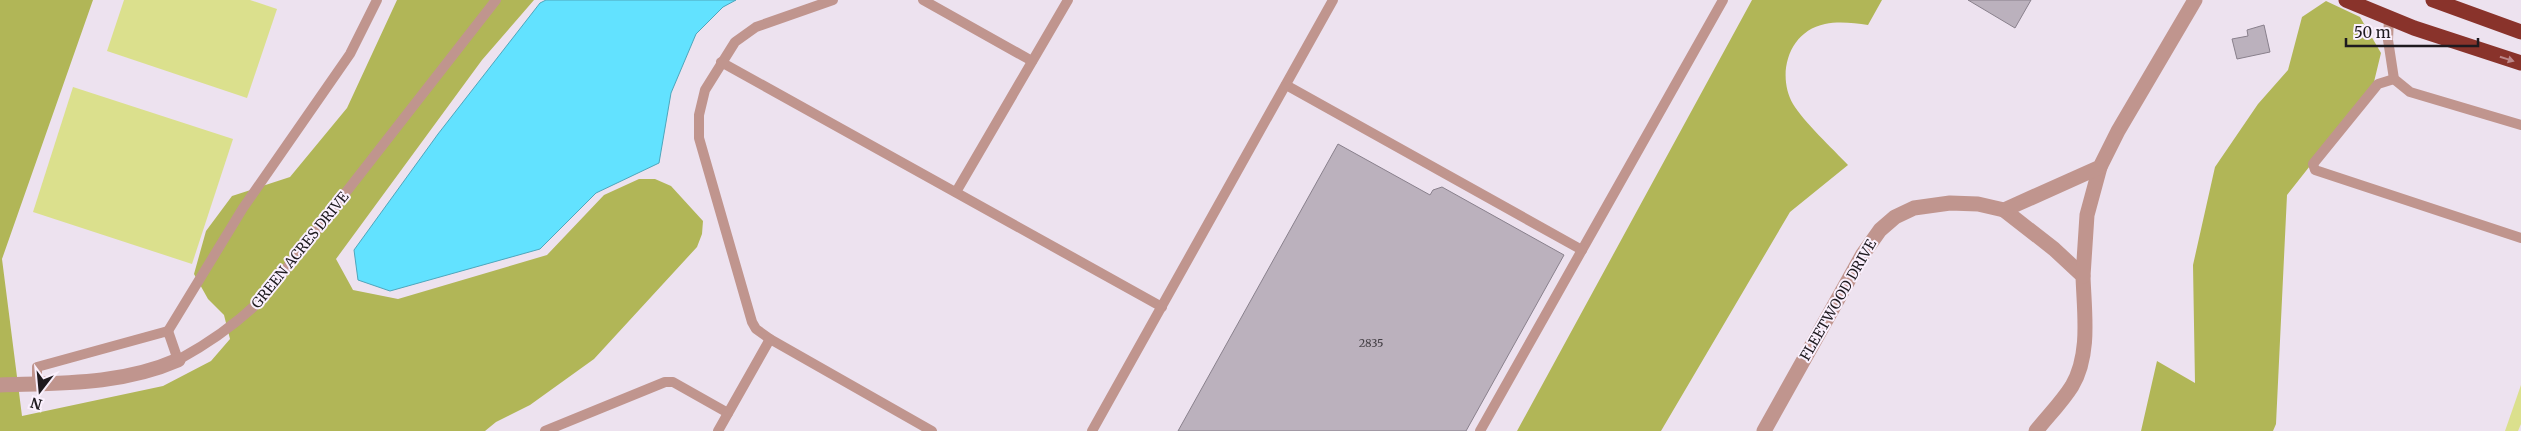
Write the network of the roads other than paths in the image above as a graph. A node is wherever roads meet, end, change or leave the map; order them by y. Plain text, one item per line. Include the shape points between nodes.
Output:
1 (377, 0) edge
2 (496, 0) edge
3 (833, 0) edge
4 (923, 0) edge
5 (1068, 0) edge
6 (1333, 0) edge
7 (1723, 0) edge
8 (2195, 0) edge
9 (2346, 0) edge
10 (2433, 0) edge
11 (2389, 18) junction
12 (2521, 32) edge
13 (1032, 61) junction
14 (721, 62) junction
15 (2521, 63) edge
16 (2394, 79) junction
17 (1286, 85) junction
18 (2521, 125) edge
19 (2100, 168) junction
20 (956, 192) junction
21 (2004, 210) junction
22 (2521, 238) edge
23 (1582, 250) junction
24 (2083, 276) junction
25 (1162, 307) junction
26 (168, 331) junction
27 (770, 339) junction
28 (178, 360) junction
29 (37, 384) junction
30 (0, 385) edge
31 (728, 413) junction
32 (545, 431) edge
33 (718, 431) edge
34 (932, 431) edge
35 (1092, 431) edge
36 (1480, 431) edge
37 (1764, 431) edge
38 (2036, 431) edge

1 - 26 lane via 350,54 243,208
2 - 28 lane, GREEN ACRES DRIVE via 265,296 228,330
3 - 14 lane via 756,27 735,42
4 - 13 lane
5 - 13 lane
6 - 17 lane
7 - 23 lane
8 - 19 street via 2118,130
9 - 11 highway
10 - 12 highway
11 -> 15 highway
11 - 16 lane via 2388,40
13 - 20 lane
14 - 20 lane
14 - 27 lane via 701,102 699,138 752,322
16 - 18 lane via 2410,92
16 - 22 lane via 2378,84 2313,164 2315,170
17 - 23 lane
17 - 25 lane
19 - 21 street
19 - 24 street via 2088,215
20 - 25 lane
21 - 24 street
21 - 37 street, FLEETWOOD DRIVE via 1978,204 1926,205 1895,217 1880,230 1863,254
23 - 36 lane
24 - 38 street via 2084,344 2079,368 2072,385
25 - 35 lane
26 - 28 lane
26 - 29 lane via 38,367
27 - 31 lane
27 - 34 lane
28 - 29 street, GREEN ACRES DRIVE via 117,380
29 - 30 street, GREEN ACRES DRIVE
31 - 32 lane via 673,382 665,382
31 - 33 lane

